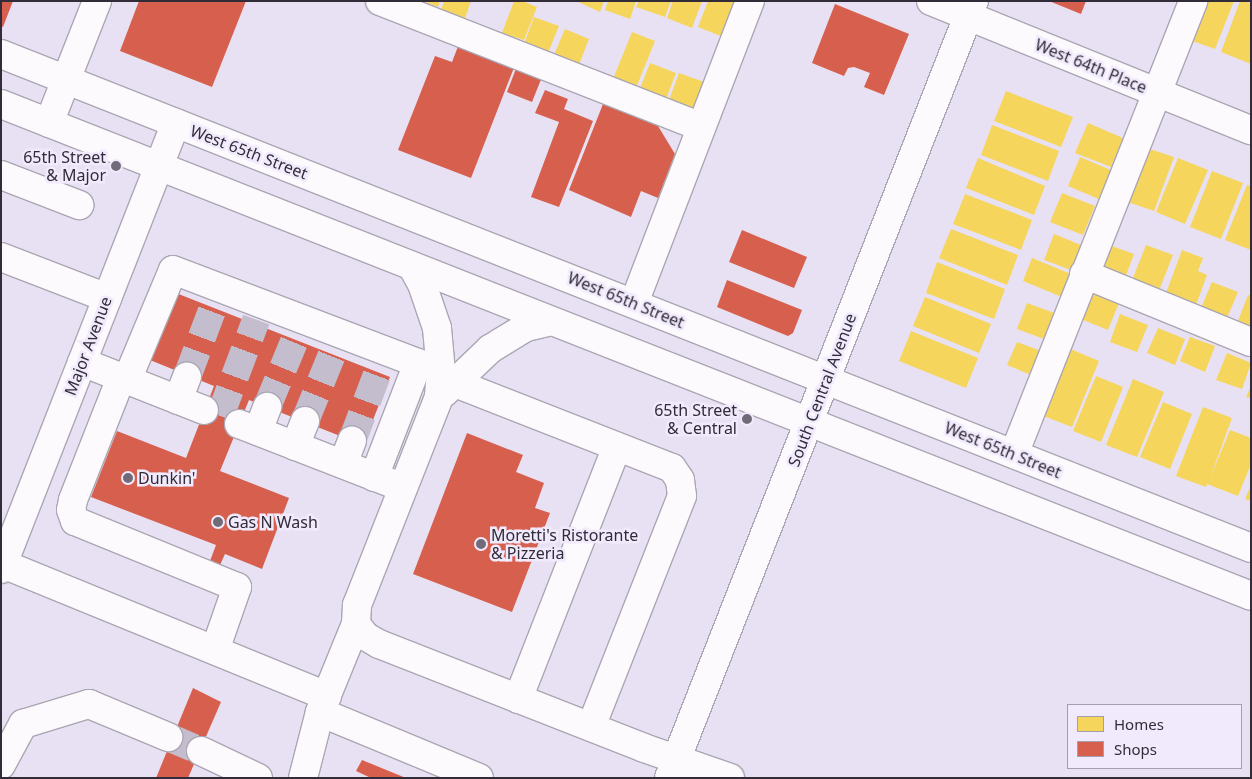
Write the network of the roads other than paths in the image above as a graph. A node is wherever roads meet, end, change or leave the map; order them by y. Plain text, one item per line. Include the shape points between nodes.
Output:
1 (96, 1) edge
2 (380, 1) edge
3 (750, 1) edge
4 (931, 1) edge
5 (1193, 1) edge
6 (971, 8) edge
7 (1, 54) edge
8 (66, 80) junction
9 (1157, 93) junction
10 (1, 104) edge
11 (49, 123) junction
12 (176, 123) junction
13 (701, 128) junction
14 (1251, 130) edge
15 (159, 166) junction
16 (1, 175) edge
17 (79, 205) dead end
18 (1, 257) edge
19 (412, 266) junction
20 (1084, 274) junction
21 (107, 298) junction
22 (634, 303) junction
23 (550, 321) junction
24 (1251, 342) edge
25 (82, 362) junction
26 (124, 379) junction
27 (439, 379) junction
28 (826, 380) junction
29 (204, 410) dead end
30 (255, 420) dead end
31 (809, 422) junction
32 (617, 447) junction
33 (1014, 454) junction
34 (374, 477) junction
35 (403, 488) junction
36 (1251, 548) edge
37 (2, 567) edge
38 (1251, 596) edge
39 (356, 624) junction
40 (215, 650) junction
41 (518, 699) junction
42 (324, 704) junction
43 (591, 727) junction
44 (168, 737) tunnel mouth
45 (201, 751) tunnel mouth
46 (1, 765) edge
47 (673, 768) edge
48 (258, 778) edge
49 (303, 778) edge
50 (479, 778) edge
51 (730, 778) edge

1 - 8 street
2 - 13 street
3 - 13 street
4 - 6 street, West 64th Place
5 - 9 street
6 - 9 street, West 64th Place
6 - 28 street, South Central Avenue
7 - 8 street, West 65th Street
8 - 11 street
8 - 12 street, West 65th Street
9 - 14 street, West 64th Place
9 - 20 street
10 - 11 street
11 - 15 street
12 - 15 street, Major Avenue
12 - 22 street, West 65th Street
13 - 22 street
15 - 19 street
15 - 21 street, Major Avenue
16 - 17 street
18 - 21 street
19 - 23 street
19 - 27 street via 422,284 437,328
20 - 24 street
20 - 33 street
21 - 25 street, Major Avenue
22 - 28 street, West 65th Street
23 - 27 street via 526,327
23 - 31 street
25 - 26 street
25 - 37 street, Major Avenue
26 - 27 street via 173,270 218,296
26 - 29 street via 183,388
26 - 40 street via 73,500 73,516 75,520 238,587
27 - 32 street
27 - 34 street
27 - 35 street
28 - 31 street, South Central Avenue
28 - 33 street, West 65th Street
30 - 34 street via 300,433 347,453
31 - 38 street
31 - 47 street, South Central Avenue
32 - 41 street
32 - 43 street via 672,468 680,480 682,496
33 - 36 street, West 65th Street
34 - 35 street
35 - 39 street via 357,605
37 - 40 street
39 - 41 street via 364,636 379,644
39 - 42 street
40 - 42 street
41 - 43 street
42 - 49 street
42 - 50 street
43 - 47 street
44 - 46 street via 89,704 23,724
45 - 48 street
47 - 51 street

